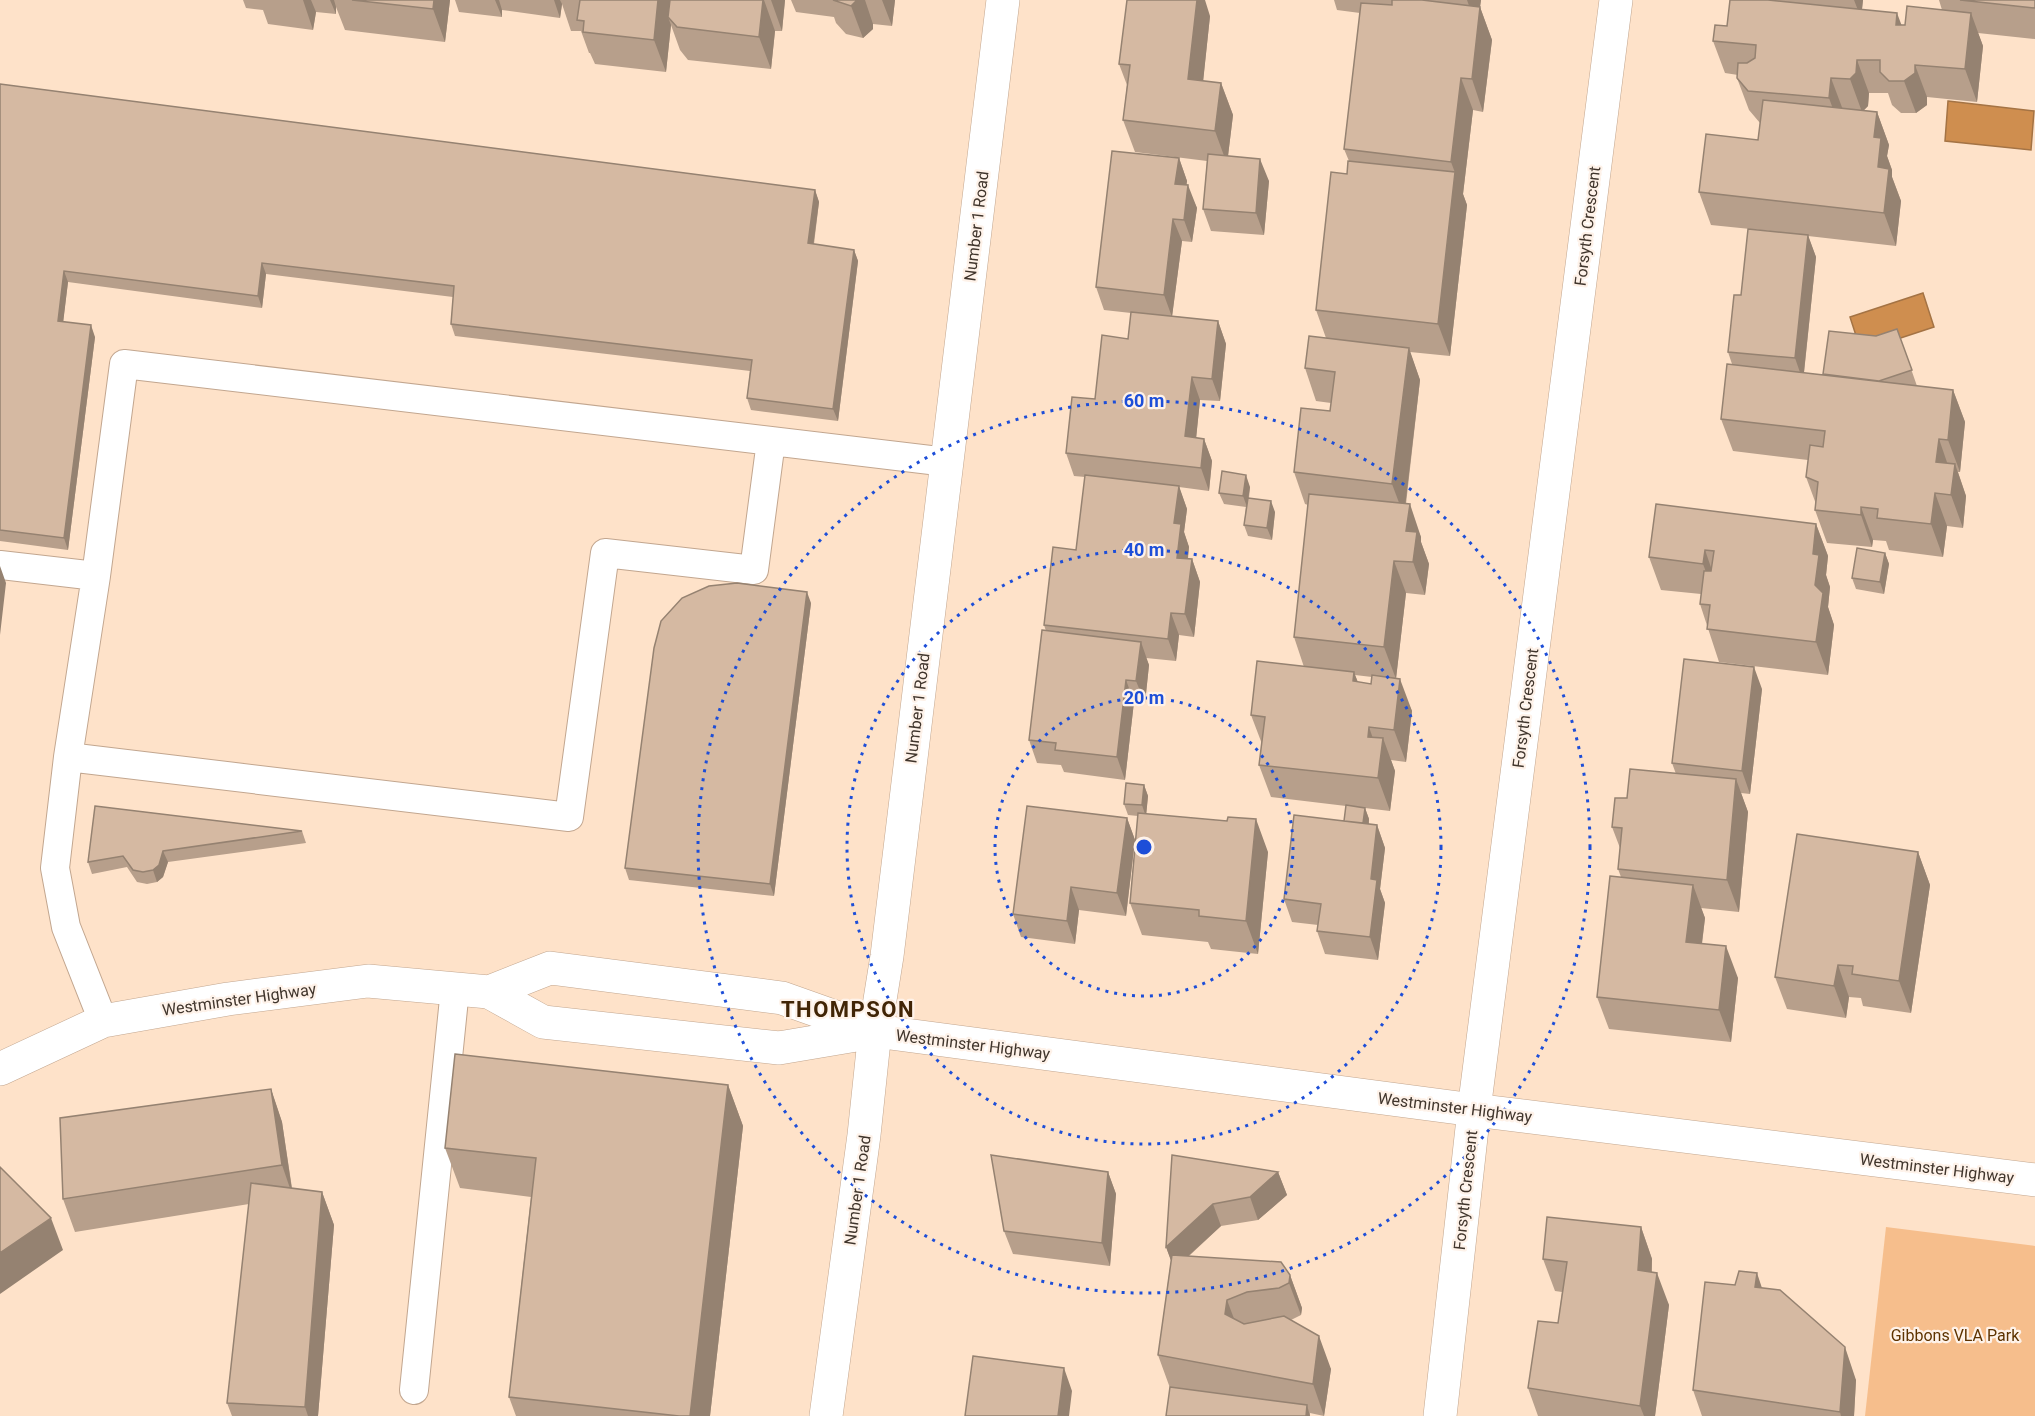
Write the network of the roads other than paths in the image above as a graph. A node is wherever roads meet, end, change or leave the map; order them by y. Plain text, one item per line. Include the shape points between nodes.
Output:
1 (1003, 0) edge
2 (1616, 0) edge
3 (771, 441) junction
4 (947, 462) junction
5 (0, 565) edge
6 (96, 576) junction
7 (68, 757) junction
8 (455, 989) junction
9 (489, 992) junction
10 (103, 1021) junction
11 (875, 1031) junction
12 (0, 1069) edge
13 (1474, 1110) junction
14 (2035, 1180) edge
15 (414, 1390) dead end
16 (826, 1416) edge
17 (1440, 1416) edge

1 - 4 street, Number 1 Road
2 - 13 street, Forsyth Crescent
3 - 4 lane
3 - 6 lane via 124,364
3 - 7 lane via 754,570 605,553 569,817
4 - 11 street, Number 1 Road
5 - 6 lane
6 - 7 lane
7 - 10 lane via 55,868 66,927
8 - 9 street, Westminster Highway
8 - 10 street, Westminster Highway via 368,981 228,999
8 - 15 lane
9 - 11 street, Westminster Highway via 543,1022 779,1048
9 - 11 street, Westminster Highway via 550,968 782,998
10 - 12 street, Westminster Highway
11 - 13 street, Westminster Highway
11 - 16 street, Number 1 Road
13 - 14 street, Westminster Highway
13 - 17 street, Forsyth Crescent

